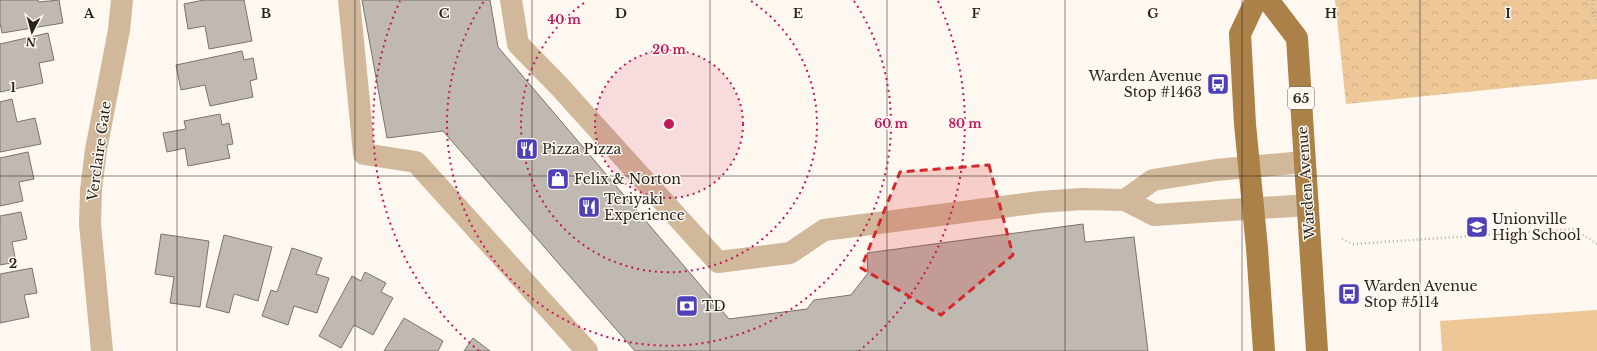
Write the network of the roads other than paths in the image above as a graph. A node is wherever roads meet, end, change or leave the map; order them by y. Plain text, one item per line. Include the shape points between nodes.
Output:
1 (122, 0) edge
2 (350, 0) edge
3 (511, 0) edge
4 (1256, 0) edge
5 (1268, 0) edge
6 (1304, 162) junction
7 (1248, 167) junction
8 (1126, 200) junction
9 (1308, 205) junction
10 (1253, 210) junction
11 (102, 351) edge
12 (587, 351) edge
13 (1264, 351) edge
14 (1318, 351) edge

1 - 11 street, Verclaire Gate via 91,190 90,224
2 - 12 street via 364,154 416,162
3 - 8 street via 518,44 718,262 790,253 824,230 1040,202 1082,199
4 - 7 main road via 1240,34
5 - 6 main road, Warden Avenue / 65 via 1297,38
6 - 7 street
6 - 9 main road, Warden Avenue / 65
7 - 8 street via 1153,180
7 - 10 main road
8 - 10 street via 1154,215
9 - 10 street
9 - 14 main road, Warden Avenue / 65
10 - 13 main road

